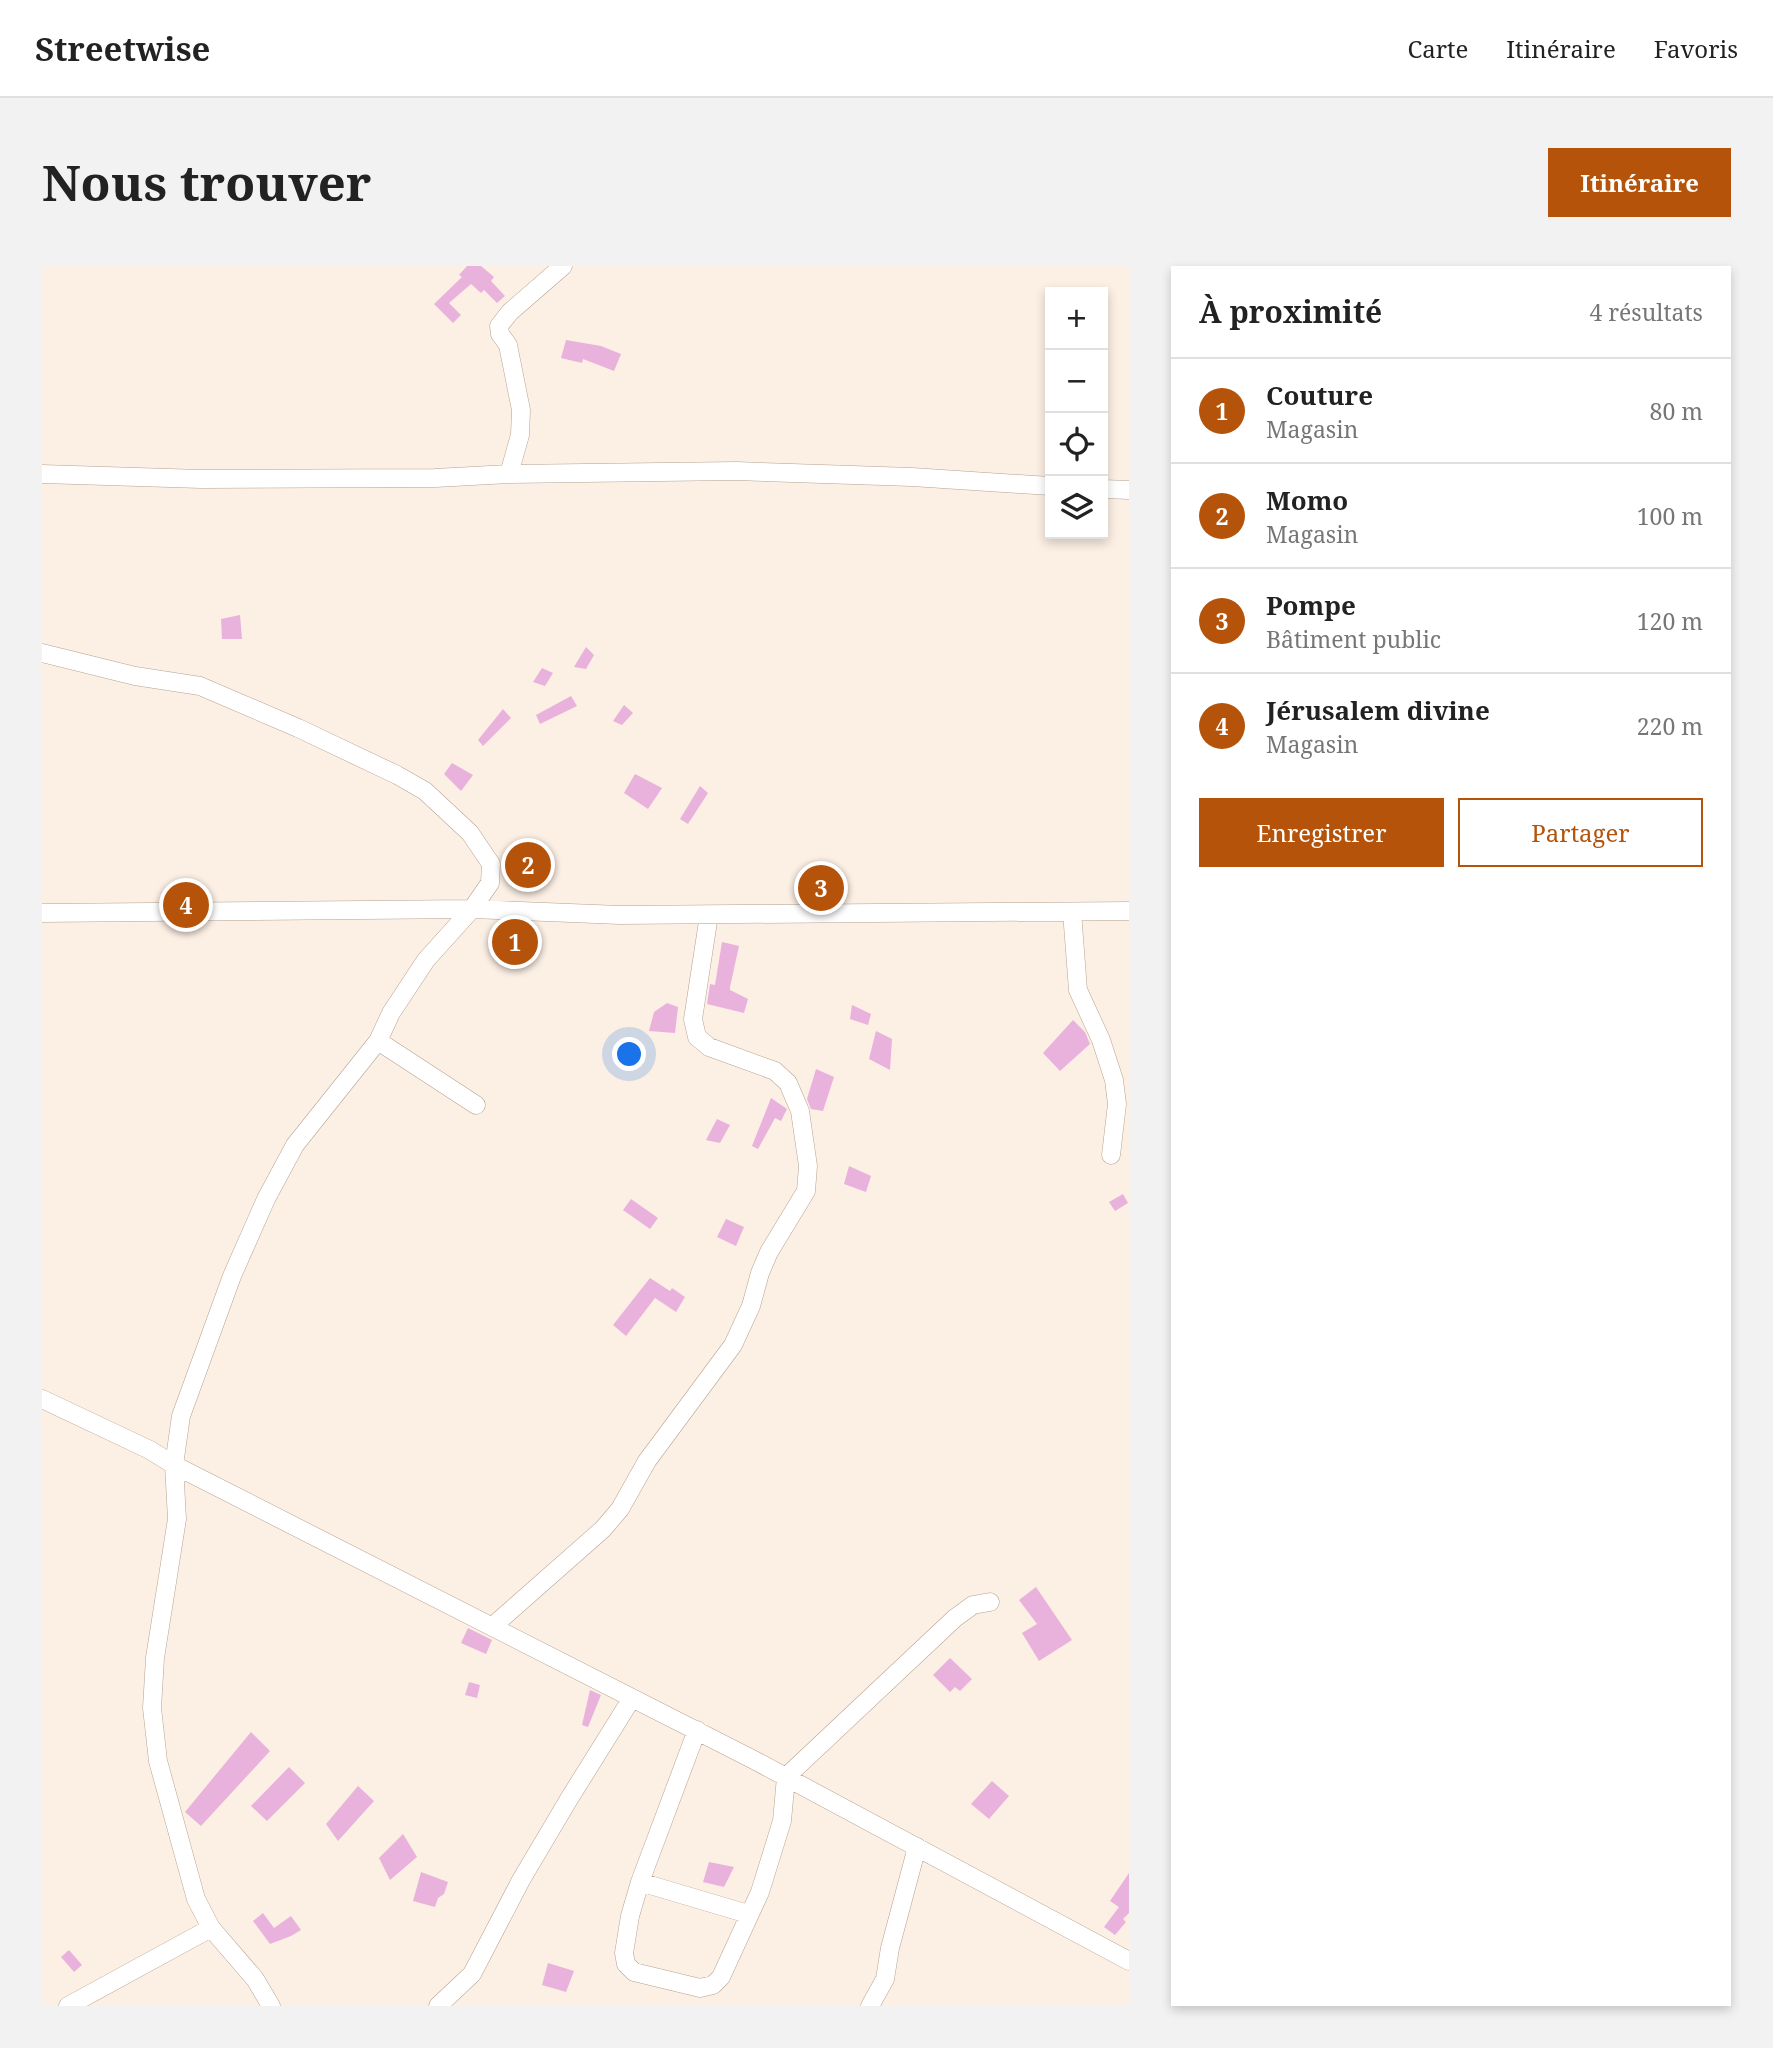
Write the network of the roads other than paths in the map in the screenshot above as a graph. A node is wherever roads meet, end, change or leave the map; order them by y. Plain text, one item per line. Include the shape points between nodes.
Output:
1 (563, 266) edge
2 (42, 474) edge
3 (509, 474) junction
4 (1045, 486) edge
5 (1108, 489) edge
6 (1129, 490) edge
7 (42, 653) edge
8 (472, 909) junction
9 (1129, 911) edge
10 (1072, 912) junction
11 (42, 913) edge
12 (709, 915) junction
13 (378, 1041) junction
14 (476, 1105) dead end
15 (1111, 1155) dead end
16 (42, 1399) edge
17 (174, 1465) junction
18 (990, 1602) dead end
19 (492, 1626) junction
20 (632, 1699) junction
21 (696, 1730) junction
22 (786, 1777) junction
23 (917, 1847) junction
24 (640, 1882) junction
25 (748, 1914) junction
26 (211, 1928) junction
27 (1129, 1960) edge
28 (68, 2006) edge
29 (271, 2006) edge
30 (438, 2006) edge
31 (870, 2006) edge

1 - 3 street via 499,326 508,345 521,410 520,435
2 - 3 street via 201,479
3 - 4 street via 795,472
5 - 6 street
7 - 8 street via 135,676 200,686 425,791 470,833 491,864 490,884
8 - 11 street
8 - 12 street
8 - 13 street via 426,960
9 - 10 street
10 - 12 street
10 - 15 street via 1078,990 1114,1080 1117,1104
12 - 19 street via 693,1020 697,1037 709,1047 775,1070 788,1083 800,1111 808,1166 806,1191 769,1252 733,1345 647,1461 620,1509
13 - 14 street
13 - 17 street via 295,1145 266,1199 232,1276 181,1416
16 - 17 street
17 - 19 street
17 - 26 street via 177,1519 155,1658 152,1708 158,1761 175,1826 196,1899
18 - 22 street via 973,1605 955,1618
19 - 20 street
20 - 21 street
20 - 30 street via 569,1799 472,1974
21 - 22 street
21 - 24 street
22 - 23 street
22 - 25 street via 782,1821 760,1892
23 - 27 street
23 - 31 street via 885,1979
24 - 25 street
24 - 25 street via 624,1953 634,1972 700,1988 713,1985 721,1977
26 - 28 street
26 - 29 street via 255,1979

